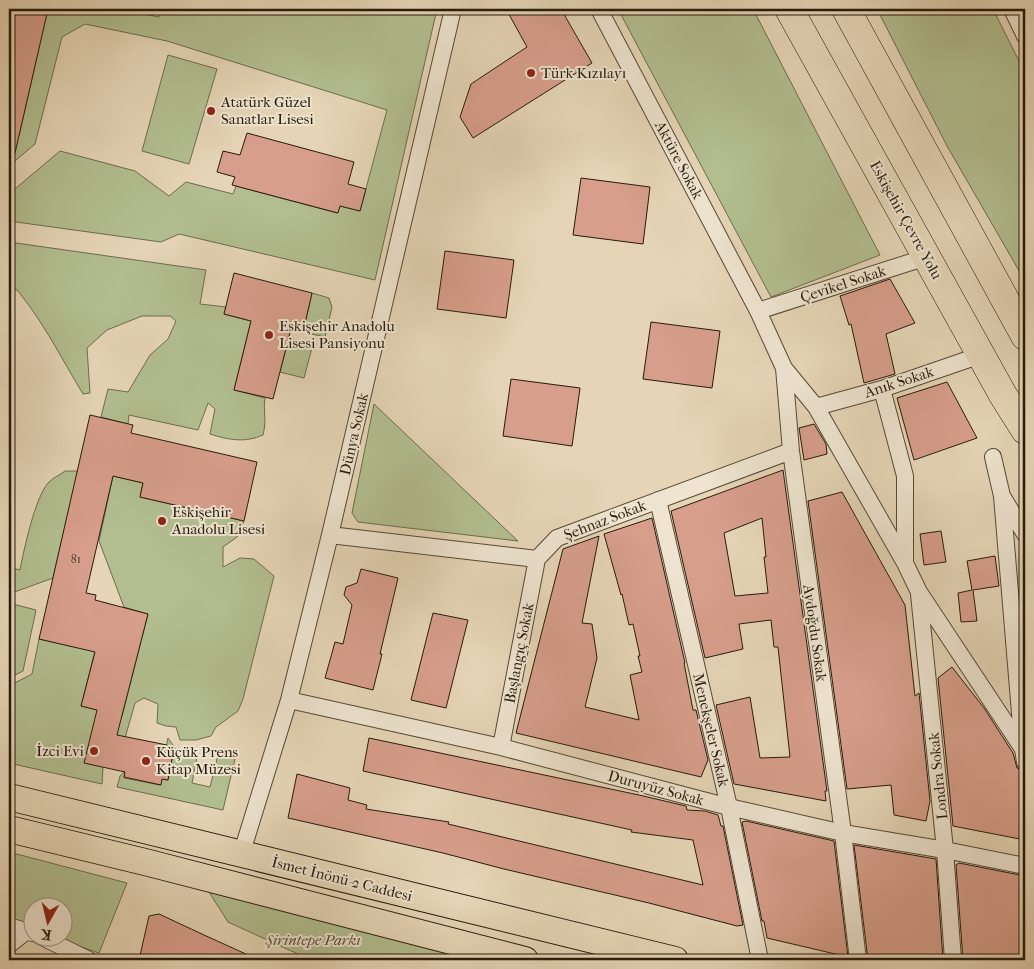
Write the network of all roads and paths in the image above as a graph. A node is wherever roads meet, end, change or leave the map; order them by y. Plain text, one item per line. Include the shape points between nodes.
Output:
1 (453, 9) edge
2 (599, 9) edge
3 (789, 9) edge
4 (846, 9) edge
5 (1012, 9) edge
6 (1025, 36) edge
7 (927, 257) junction
8 (758, 311) junction
9 (1025, 336) edge
10 (981, 355) junction
11 (784, 368) junction
12 (882, 389) junction
13 (816, 407) junction
14 (1025, 430) edge
15 (790, 451) junction
16 (993, 457) dead end
17 (1002, 496) junction
18 (658, 500) junction
19 (1025, 534) edge
20 (330, 535) junction
21 (537, 559) junction
22 (905, 563) junction
23 (919, 592) junction
24 (289, 700) junction
25 (501, 747) junction
26 (1024, 756) edge
27 (9, 797) edge
28 (729, 807) junction
29 (9, 829) edge
30 (843, 833) junction
31 (945, 850) junction
32 (240, 855) junction
33 (1025, 866) edge
34 (9, 926) edge
35 (22, 930) edge
36 (22, 938) edge
37 (9, 945) edge
38 (60, 946) edge
39 (89, 960) edge
40 (525, 960) edge
41 (675, 960) edge
42 (760, 960) edge
43 (858, 960) edge
44 (953, 960) edge

1 - 20 street, Dünya Sokak
2 - 8 street, Aktüre Sokak
3 - 7 highway, Eskişehir Çevre Yolu
4 - 9 highway
5 - 6 street
7 - 8 street, Çevikel Sokak
7 - 10 highway, Eskişehir Çevre Yolu
8 - 11 street, Aydoğdu Sokak
10 - 12 street, Anık Sokak
10 - 14 highway, Eskişehir Çevre Yolu
11 - 13 street
11 - 15 street, Aydoğdu Sokak
12 - 13 street, Anık Sokak
12 - 22 street, Londra Sokak via 905,476
13 - 22 street
15 - 18 street, Şehnaz Sokak
15 - 30 street, Aydoğdu Sokak
16 - 17 street
17 - 19 street
17 - 26 street
18 - 21 street, Şehnaz Sokak via 558,538
18 - 28 street, Menekşeler Sokak
20 - 21 street
20 - 24 street, Dünya Sokak
21 - 25 street, Başlangıç Sokak
22 - 23 street, Londra Sokak
23 - 26 street, Londra Sokak
23 - 31 street, Londra Sokak
24 - 25 street, Duruyüz Sokak
24 - 32 street, Dünya Sokak
25 - 28 street, Duruyüz Sokak
27 - 32 main road, İsmet İnönü-2 Caddesi
28 - 30 street, Duruyüz Sokak
28 - 42 street, Menekşeler Sokak
29 - 40 main road
30 - 31 street, Duruyüz Sokak
30 - 43 street, Aydoğdu Sokak
31 - 33 street, Duruyüz Sokak
31 - 44 street, Londra Sokak
32 - 41 main road, İsmet İnönü-2 Caddesi
34 - 35 street
36 - 37 street
38 - 39 street

